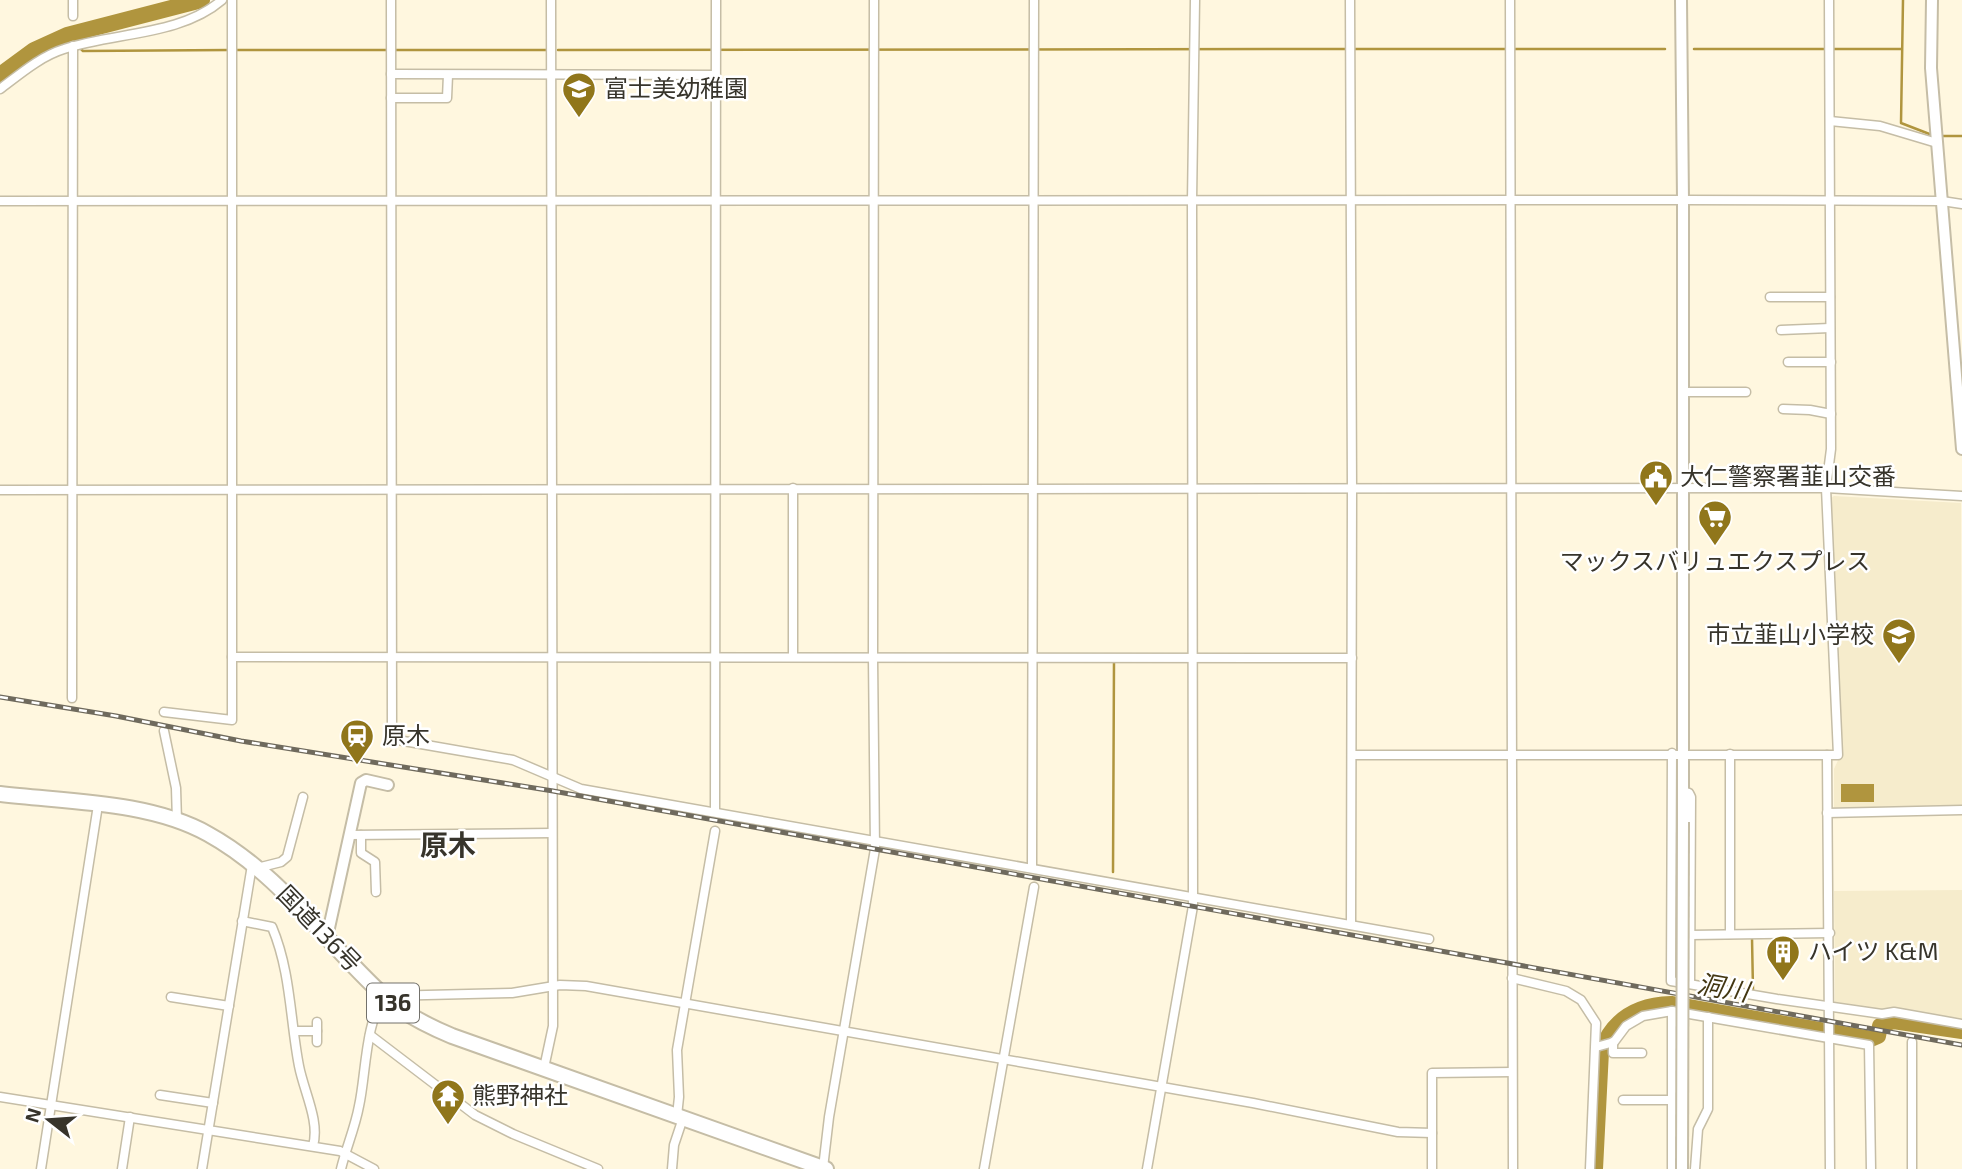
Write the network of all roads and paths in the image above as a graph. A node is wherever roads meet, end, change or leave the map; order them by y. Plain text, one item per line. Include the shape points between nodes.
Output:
1 (73, 0) edge
2 (222, 0) edge
3 (232, 0) edge
4 (391, 0) edge
5 (551, 0) edge
6 (716, 0) edge
7 (874, 0) edge
8 (1034, 0) edge
9 (1195, 0) edge
10 (1350, 0) edge
11 (1510, 0) edge
12 (1681, 0) edge
13 (1829, 0) edge
14 (1933, 0) edge
15 (73, 16) dead end
16 (73, 46) junction
17 (391, 74) junction
18 (448, 75) junction
19 (551, 75) junction
20 (715, 75) junction
21 (0, 89) edge
22 (391, 97) junction
23 (1830, 121) junction
24 (1937, 143) junction
25 (1683, 200) junction
26 (1830, 200) junction
27 (0, 201) edge
28 (72, 201) junction
29 (232, 201) junction
30 (391, 201) junction
31 (550, 201) junction
32 (874, 201) junction
33 (1034, 201) junction
34 (1192, 201) junction
35 (1350, 201) junction
36 (1510, 201) junction
37 (1942, 201) junction
38 (715, 202) junction
39 (1962, 204) edge
40 (1770, 297) dead end
41 (1830, 297) junction
42 (1830, 328) junction
43 (1781, 330) dead end
44 (1957, 333) edge
45 (1787, 362) dead end
46 (1830, 362) junction
47 (1682, 392) junction
48 (1746, 392) dead end
49 (1783, 409) dead end
50 (1831, 414) junction
51 (1962, 449) edge
52 (793, 488) junction
53 (874, 488) junction
54 (1033, 488) junction
55 (1682, 488) junction
56 (1826, 488) junction
57 (552, 489) junction
58 (714, 489) junction
59 (1193, 489) junction
60 (1511, 489) junction
61 (0, 490) edge
62 (232, 490) junction
63 (393, 490) junction
64 (1352, 490) junction
65 (73, 491) junction
66 (1962, 496) edge
67 (1032, 656) junction
68 (232, 657) junction
69 (553, 657) junction
70 (714, 657) junction
71 (793, 657) junction
72 (873, 657) junction
73 (1193, 657) junction
74 (1352, 657) junction
75 (392, 658) junction
76 (72, 698) dead end
77 (164, 712) dead end
78 (164, 731) dead end
79 (1511, 753) junction
80 (1678, 753) junction
81 (1730, 754) junction
82 (1352, 755) junction
83 (1827, 755) junction
84 (553, 778) junction
85 (388, 785) dead end
86 (1683, 791) junction
87 (0, 794) edge
88 (303, 797) dead end
89 (99, 805) junction
90 (1962, 810) edge
91 (715, 811) junction
92 (1827, 813) junction
93 (177, 821) junction
94 (715, 831) dead end
95 (552, 834) junction
96 (355, 835) junction
97 (875, 840) junction
98 (255, 866) junction
99 (1032, 867) junction
100 (1034, 887) dead end
101 (376, 892) dead end
102 (1194, 897) junction
103 (242, 921) junction
104 (1351, 925) junction
105 (1830, 933) junction
106 (1730, 934) junction
107 (1690, 935) junction
108 (327, 937) junction
109 (1429, 939) dead end
110 (1512, 978) junction
111 (1690, 984) junction
112 (552, 987) junction
113 (385, 996) junction
114 (171, 997) dead end
115 (684, 1003) junction
116 (229, 1006) junction
117 (1829, 1006) junction
118 (1672, 1010) junction
119 (1708, 1017) junction
120 (1962, 1024) edge
121 (295, 1031) junction
122 (844, 1031) junction
123 (370, 1035) junction
124 (1830, 1037) junction
125 (317, 1042) dead end
126 (1912, 1042) dead end
127 (1611, 1043) junction
128 (1597, 1047) junction
129 (1642, 1053) dead end
130 (1003, 1060) junction
131 (544, 1068) junction
132 (1512, 1072) junction
133 (1162, 1088) junction
134 (160, 1095) dead end
135 (0, 1097) edge
136 (1623, 1100) dead end
137 (1672, 1100) junction
138 (213, 1103) junction
139 (50, 1105) junction
140 (130, 1117) junction
141 (680, 1117) junction
142 (209, 1130) junction
143 (1432, 1133) junction
144 (313, 1146) junction
145 (345, 1153) junction
146 (825, 1168) edge
147 (41, 1169) edge
148 (121, 1169) edge
149 (202, 1169) edge
150 (341, 1169) edge
151 (373, 1169) edge
152 (598, 1169) edge
153 (672, 1169) edge
154 (984, 1169) edge
155 (1147, 1169) edge
156 (1432, 1169) edge
157 (1513, 1169) edge
158 (1590, 1169) edge
159 (1672, 1169) edge
160 (1682, 1169) edge
161 (1695, 1169) edge
162 (1830, 1169) edge
163 (1871, 1169) edge
164 (1912, 1169) edge

1 - 15 street
2 - 16 street via 211,10 174,24
3 - 29 street
4 - 17 street
5 - 19 street
6 - 20 street
7 - 32 street
8 - 33 street
9 - 34 street
10 - 35 street
11 - 36 street
12 - 25 street
13 - 23 street
14 - 24 street via 1931,68
16 - 21 street via 47,56
16 - 28 street
17 - 18 street
17 - 22 street
18 - 19 street
18 - 22 street via 447,98
19 - 20 street
19 - 31 street
20 - 38 street
22 - 30 street
23 - 24 street via 1880,126
23 - 26 street
24 - 37 street
25 - 26 street
25 - 36 street
25 - 47 street
26 - 37 street
26 - 41 street
27 - 28 street
28 - 29 street
28 - 65 street
29 - 30 street
29 - 62 street
30 - 31 street
30 - 63 street
31 - 38 street
31 - 57 street
32 - 33 street
32 - 38 street
32 - 53 street
33 - 34 street
33 - 54 street
34 - 35 street
34 - 59 street
35 - 36 street
35 - 64 street
36 - 60 street
37 - 39 street
37 - 44 street
38 - 58 street
40 - 41 street
41 - 42 street
42 - 43 street
42 - 46 street
44 - 51 street
45 - 46 street
46 - 50 street
47 - 48 street
47 - 55 street
49 - 50 street
50 - 56 street
52 - 53 street
52 - 58 street
52 - 71 street
53 - 54 street
53 - 72 street
54 - 59 street
54 - 67 street
55 - 56 street
55 - 60 street
55 - 80 street
56 - 66 street
56 - 83 street via 1838,754
57 - 58 street
57 - 63 street
57 - 69 street
58 - 70 street
59 - 64 street
59 - 73 street
60 - 64 street
60 - 79 street
61 - 65 street
62 - 63 street
62 - 65 street
62 - 68 street
63 - 75 street
64 - 74 street
65 - 76 street
67 - 72 street
67 - 73 street
67 - 99 street
68 - 75 street
68 - 77 street via 232,720
69 - 70 street
69 - 75 street
69 - 84 street
70 - 71 street
70 - 91 street
71 - 72 street
72 - 97 street
73 - 74 street
73 - 102 street
74 - 82 street
75 - 84 street via 392,739 513,760
78 - 93 street via 176,788
79 - 80 street
79 - 82 street
79 - 110 street
80 - 81 street
80 - 86 street
80 - 111 street via 1671,981
81 - 83 street
81 - 106 street
82 - 104 street
83 - 92 street
84 - 91 street via 582,789
84 - 95 street
85 - 96 street via 363,781
86 - 107 street via 1691,797
86 - 160 street, bridge
87 - 89 highway, 国道136号 / 136
88 - 98 street via 285,860
89 - 93 highway, 国道136号 / 136
89 - 139 street
90 - 92 street
91 - 97 street
92 - 105 street
93 - 98 highway, 国道136号 / 136 via 207,833
94 - 115 street
95 - 96 street
95 - 112 street
96 - 101 street via 362,853 375,862
96 - 108 street
97 - 99 street
97 - 122 street
98 - 103 street
98 - 108 highway, 国道136号 / 136
99 - 102 street
100 - 130 street
102 - 104 street
102 - 133 street
103 - 116 street
103 - 121 street via 272,927 282,956
104 - 109 street
105 - 106 street
105 - 117 street
106 - 107 street
107 - 111 street
108 - 113 highway, 国道136号 / 136
110 - 128 street via 1574,995 1596,1023
110 - 132 street
111 - 117 street
112 - 113 street via 512,993
112 - 115 street via 586,986
112 - 131 street via 553,1034
113 - 123 street
113 - 131 highway, 国道136号 / 136 via 435,1029
114 - 116 street
115 - 122 street
115 - 141 street via 677,1051
116 - 138 street
117 - 120 street
117 - 124 street
118 - 119 street
118 - 127 street via 1634,1020
118 - 137 street
119 - 124 street
119 - 161 street via 1708,1109 1698,1129
121 - 125 street via 317,1026
121 - 144 street via 315,1129
122 - 130 street
122 - 146 street
123 - 145 street via 359,1105
123 - 152 street via 475,1115
124 - 162 street
124 - 163 street via 1871,1046
126 - 164 street
127 - 128 street
127 - 129 street via 1613,1053
128 - 158 street
130 - 133 street
130 - 154 street
131 - 141 highway, 国道136号 / 136
132 - 143 street via 1432,1073
132 - 157 street
133 - 143 street via 1398,1132
133 - 155 street
134 - 138 street
135 - 139 street
136 - 137 street
137 - 159 street
138 - 142 street
139 - 140 street
139 - 147 street
140 - 142 street
140 - 148 street
141 - 146 highway, 国道136号 / 136
141 - 153 street
142 - 144 street
142 - 149 street
143 - 156 street
144 - 145 street
145 - 150 street
145 - 151 street

